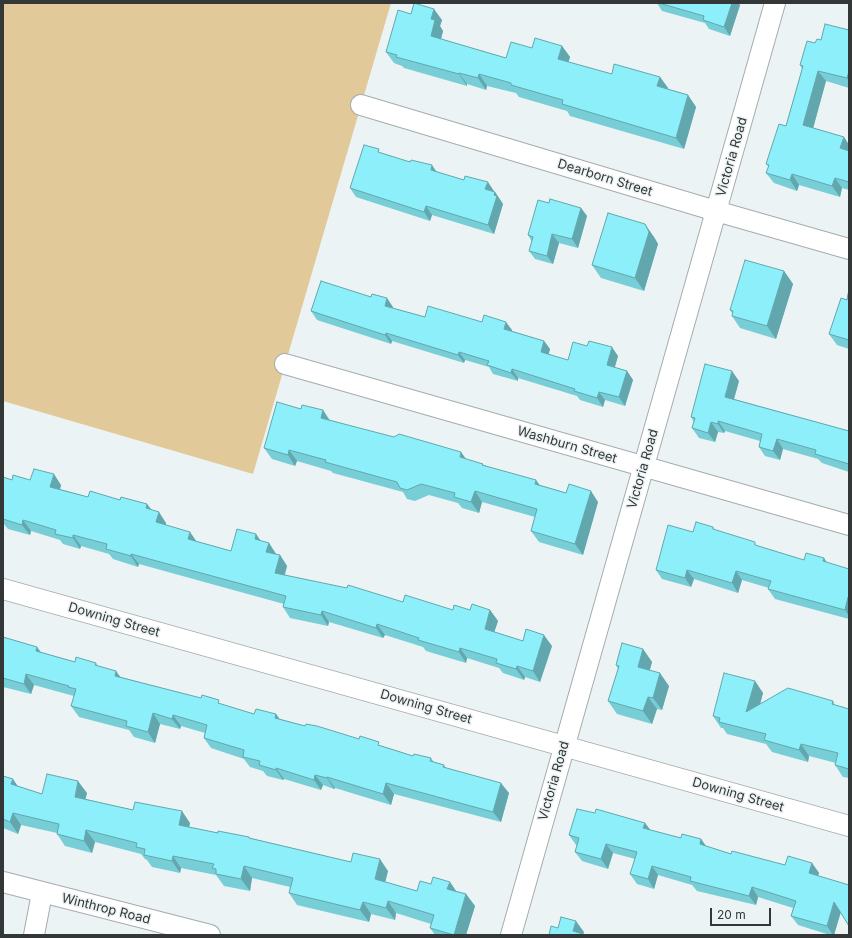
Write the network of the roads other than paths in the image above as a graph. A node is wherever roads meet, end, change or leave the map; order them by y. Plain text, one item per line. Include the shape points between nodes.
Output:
1 (775, 3) edge
2 (361, 105) dead end
3 (716, 211) junction
4 (849, 250) edge
5 (285, 364) dead end
6 (644, 467) junction
7 (849, 525) edge
8 (3, 589) edge
9 (564, 746) junction
10 (849, 826) edge
11 (3, 882) edge
12 (38, 892) junction
13 (3, 893) edge
14 (34, 935) edge
15 (210, 935) edge
16 (511, 935) edge

1 - 3 street, Victoria Road
2 - 3 street, Dearborn Street
3 - 4 street, Dearborn Street
3 - 6 street, Victoria Road
5 - 6 street, Washburn Street
6 - 7 street, Washburn Street
6 - 9 street, Victoria Road
8 - 9 street, Downing Street
9 - 10 street, Downing Street
9 - 16 street, Victoria Road
11 - 12 street, Winthrop Road
12 - 13 street
12 - 14 street
12 - 15 street, Winthrop Road

